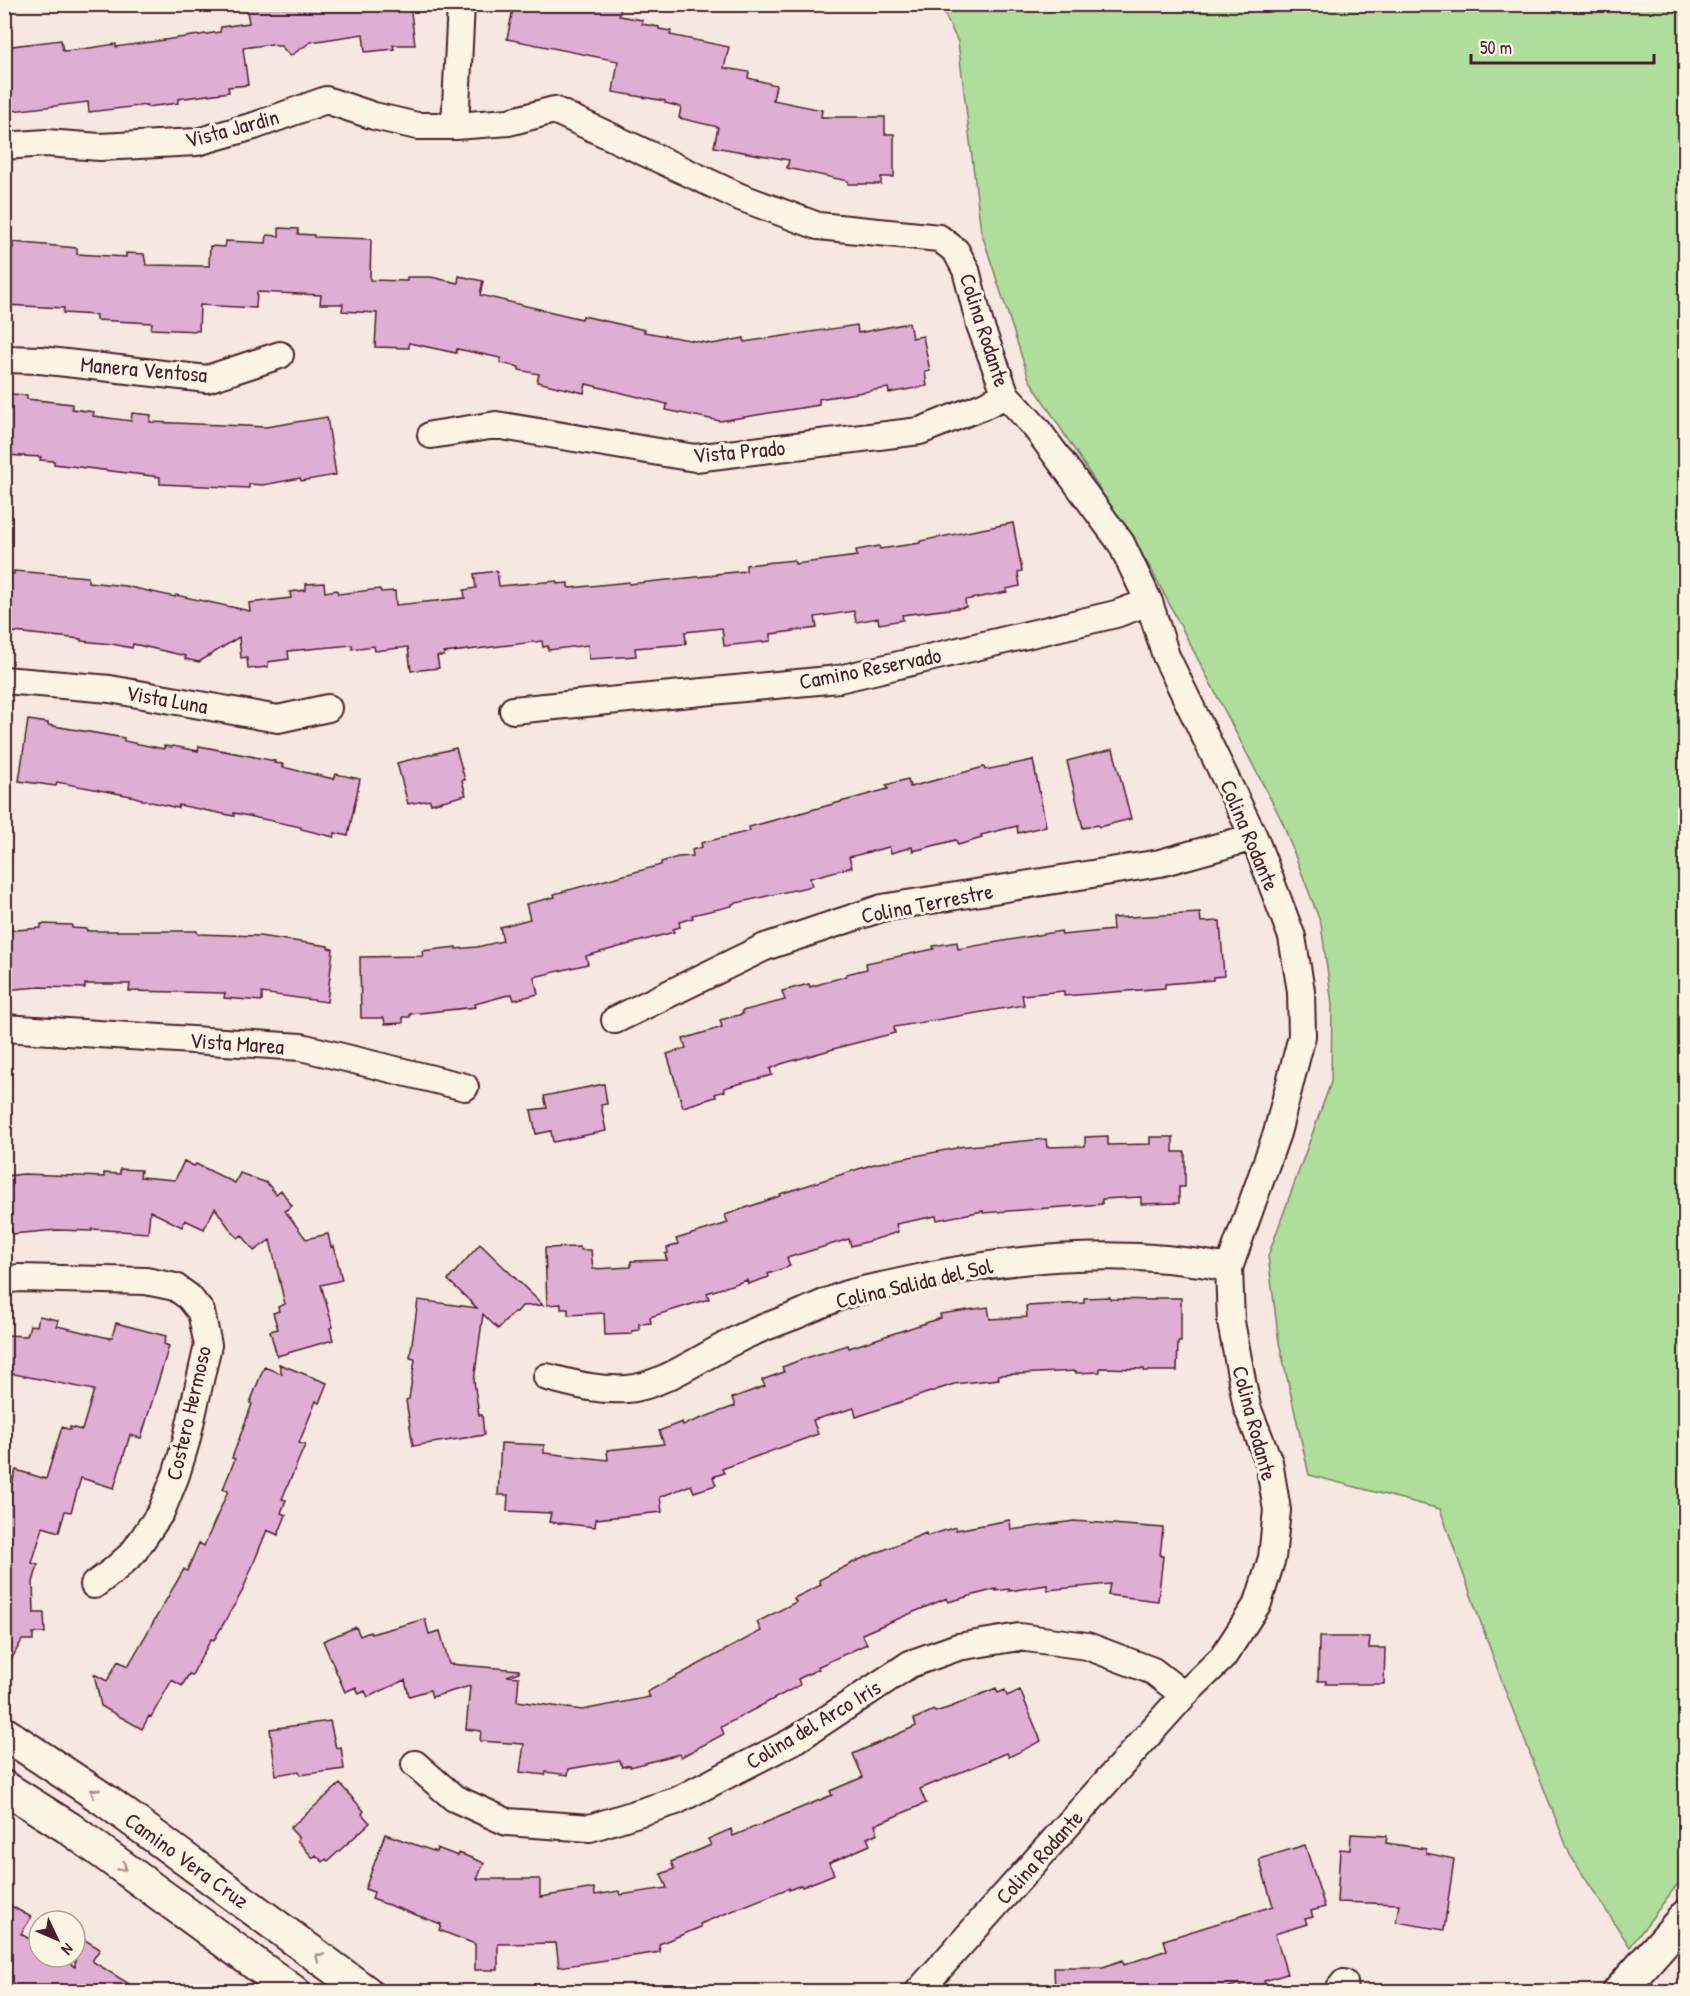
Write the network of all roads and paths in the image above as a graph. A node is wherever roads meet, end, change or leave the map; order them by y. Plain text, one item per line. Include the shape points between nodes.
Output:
1 (461, 4) edge
2 (455, 126) junction
3 (4, 146) edge
4 (280, 355) dead end
5 (4, 359) edge
6 (1006, 395) junction
7 (431, 435) dead end
8 (1149, 602) junction
9 (4, 680) edge
10 (328, 708) dead end
11 (513, 710) dead end
12 (1254, 837) junction
13 (615, 1020) dead end
14 (4, 1028) edge
15 (465, 1087) dead end
16 (1229, 1268) junction
17 (4, 1280) edge
18 (546, 1377) dead end
19 (94, 1585) dead end
20 (1185, 1695) junction
21 (4, 1733) edge
22 (416, 1764) dead end
23 (4, 1787) edge
24 (1686, 1916) edge
25 (294, 1992) edge
26 (366, 1992) edge
27 (918, 1992) edge
28 (1619, 1992) edge

1 - 2 street
2 - 3 street, Vista Jardin via 417,126 326,100 197,142 100,147 46,142
2 - 6 street, Colina Rodante via 509,122 554,110 740,197 818,226 939,238 956,251 966,270 980,325
4 - 5 street, Manera Ventosa via 207,379
6 - 7 street, Vista Prado via 920,431 695,458 496,425
6 - 8 street, Colina Rodante via 1036,428 1121,543
8 - 11 street, Camino Reservado via 1116,614 839,679
8 - 12 street, Colina Rodante via 1166,656
9 - 10 street, Vista Luna via 110,689 278,719
12 - 13 street, Colina Terrestre via 1160,863 882,908 765,947
12 - 16 street, Colina Rodante via 1292,937 1301,991 1302,1036 1277,1133
14 - 15 street, Vista Marea via 301,1047
16 - 18 street, Colina Salida del Sol via 1144,1257 1078,1257 938,1273 847,1294 739,1338 648,1385 598,1390
16 - 20 street, Colina Rodante via 1231,1322 1247,1407 1269,1462 1277,1510 1272,1558 1258,1603 1223,1657
17 - 19 street, Costero Hermoso via 146,1281 175,1287 201,1312 208,1345 177,1475 161,1512 133,1553
20 - 22 street, Colina del Arco Iris via 1153,1671 1087,1646 1019,1637 958,1647 910,1664 797,1739 676,1801 590,1828 507,1822 454,1798
20 - 27 street, Colina Rodante
26 -> 21 main road, Camino Vera Cruz via 105,1800
23 -> 25 main road, Camino Vera Cruz via 69,1828
24 - 28 main road

